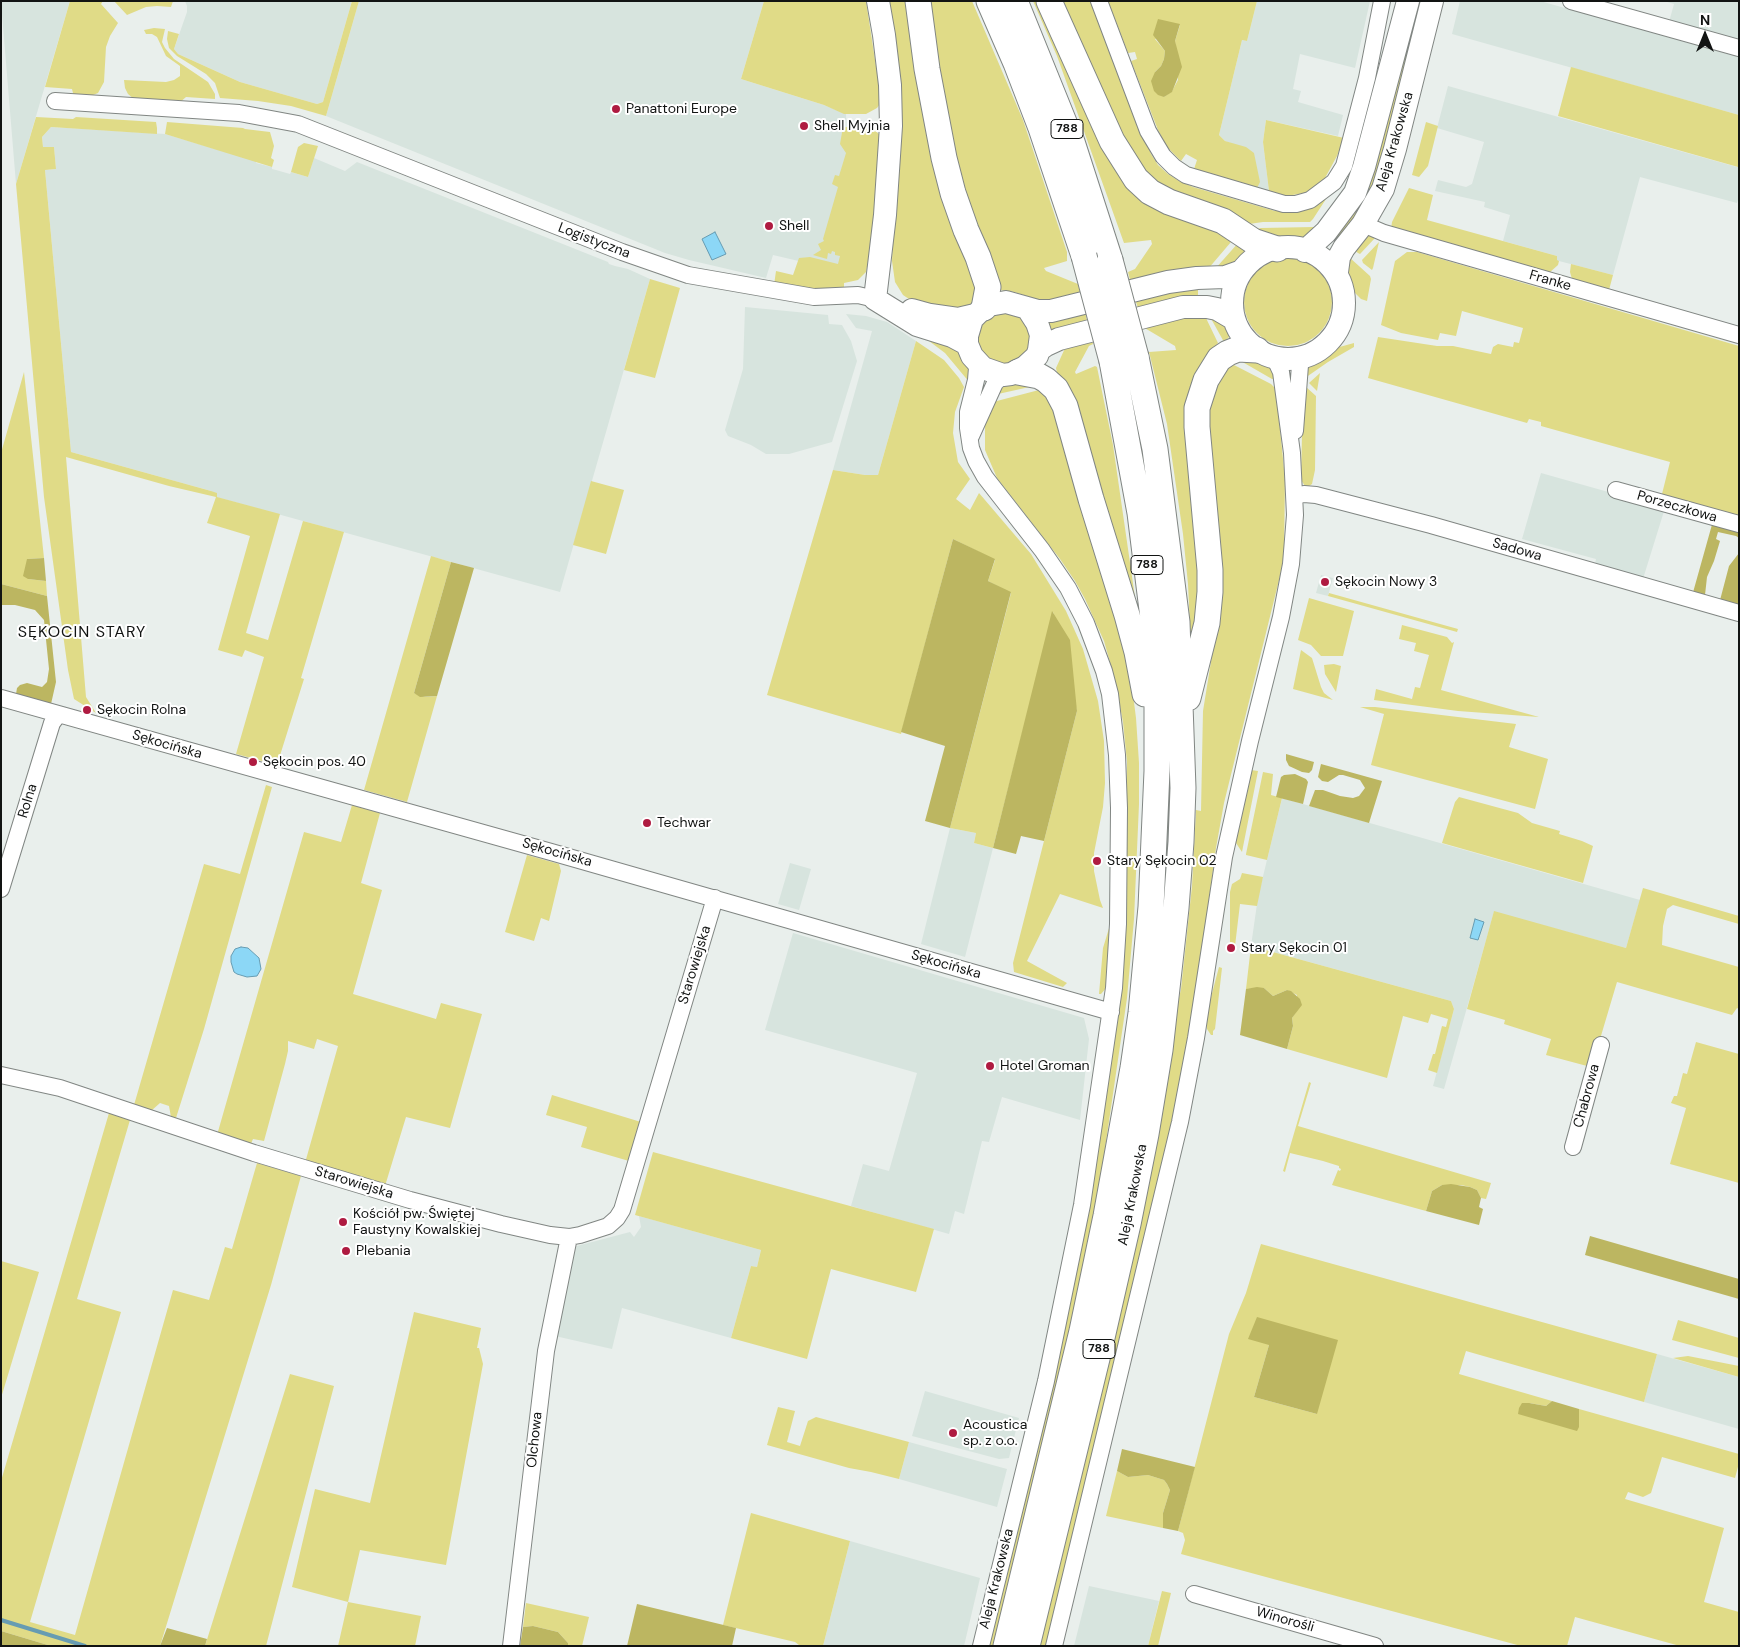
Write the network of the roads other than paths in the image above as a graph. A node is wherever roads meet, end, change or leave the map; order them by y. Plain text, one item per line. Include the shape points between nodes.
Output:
1 (878, 1) edge
2 (918, 1) edge
3 (989, 1) edge
4 (1015, 1) edge
5 (1049, 1) edge
6 (1099, 1) edge
7 (1382, 1) edge
8 (1408, 1) edge
9 (1432, 1) edge
10 (1571, 1) edge
11 (1739, 48) edge
12 (54, 102) dead end
13 (1363, 224) junction
14 (1277, 248) junction
15 (1306, 250) junction
16 (1239, 272) junction
17 (1337, 272) junction
18 (875, 298) junction
19 (1028, 309) junction
20 (980, 311) junction
21 (1234, 319) junction
22 (1739, 335) edge
23 (1040, 350) junction
24 (972, 353) junction
25 (1266, 353) junction
26 (1306, 355) junction
27 (1124, 359) junction
28 (1010, 374) junction
29 (970, 438) junction
30 (1292, 453) junction
31 (1616, 490) dead end
32 (1295, 496) junction
33 (1739, 524) edge
34 (1739, 613) edge
35 (1, 698) edge
36 (58, 714) junction
37 (1182, 735) junction
38 (1157, 771) junction
39 (1, 889) edge
40 (715, 898) junction
41 (1111, 1012) junction
42 (1601, 1045) dead end
43 (1, 1075) edge
44 (1573, 1148) dead end
45 (569, 1237) junction
46 (1194, 1594) dead end
47 (511, 1646) edge
48 (981, 1646) edge
49 (1006, 1646) edge
50 (1027, 1646) edge
51 (1054, 1646) edge
52 (1375, 1646) edge

1 - 18 main road via 890,85 891,126
2 - 20 main road via 944,158 953,193 988,287
3 - 27 main road, 788, bridge via 1041,128 1084,256
4 - 27 main road, 788, bridge via 1072,142 1110,260
5 - 14 main road via 1112,141 1136,178 1150,192 1169,202 1223,221 1248,238
6 - 7 street via 1148,131 1163,156 1186,175 1284,204 1310,200 1334,182 1344,166 1367,78
8 - 15 main road, Aleja Krakowska via 1364,167 1354,193 1326,232
9 - 13 main road, Aleja Krakowska via 1388,174
10 - 11 street
12 - 18 street, Logistyczna via 238,113 298,124 688,275 814,297 858,295
13 - 17 main road, Aleja Krakowska via 1339,257
13 - 22 street, Franke via 1394,236
14 - 15 main road
14 - 16 main road via 1254,257
15 - 17 main road via 1324,259
16 - 19 main road via 1168,282 1051,311
16 - 21 main road via 1232,293
17 - 26 main road via 1344,304 1339,327 1325,346
18 - 20 main road via 930,315 958,319
18 - 24 main road via 917,325 952,336
19 - 20 main road via 1006,302 989,305
19 - 23 main road via 1039,329
20 - 24 main road via 969,324 967,336
21 - 23 main road via 1217,309 1183,307 1059,339
21 - 25 main road via 1241,334
23 - 28 main road via 1030,363
24 - 28 main road via 983,368
24 - 29 street, Aleja Krakowska via 977,368 968,412
25 - 26 main road via 1294,358
25 - 30 street via 1281,372
25 - 37 main road via 1238,349 1219,359 1206,380 1197,408 1210,592 1207,623
26 - 30 street via 1300,365
27 - 37 main road, 788 via 1155,449 1177,622
27 - 38 main road, 788 via 1154,626
28 - 29 street via 995,383
28 - 38 main road via 1032,374 1046,380 1056,389 1065,406 1137,652
29 - 41 street, Aleja Krakowska via 976,461 985,477 1068,588 1086,623 1110,694 1120,808 1118,924
30 - 32 street
31 - 33 street, Porzeczkowa
32 - 34 street, Sadowa via 1316,495 1431,525
32 - 51 street via 1293,549 1287,589 1226,850 1186,1095
35 - 36 street, Sękocińska
36 - 39 street, Rolna via 52,723
36 - 40 street, Sękocińska
37 - 50 main road, Aleja Krakowska / 788 via 1182,824 1176,908 1160,1050 1146,1134 1115,1282
38 - 49 main road, Aleja Krakowska / 788 via 1141,1013 1122,1132 1082,1331
40 - 41 street, Sękocińska
40 - 45 street, Starowiejska via 622,1210 604,1228
41 - 48 street, Aleja Krakowska via 1082,1205 1046,1381
42 - 44 street, Chabrowa
43 - 45 street, Starowiejska via 60,1088 395,1196 501,1224
45 - 47 street, Olchowa via 546,1351
46 - 52 street, Winorośli

